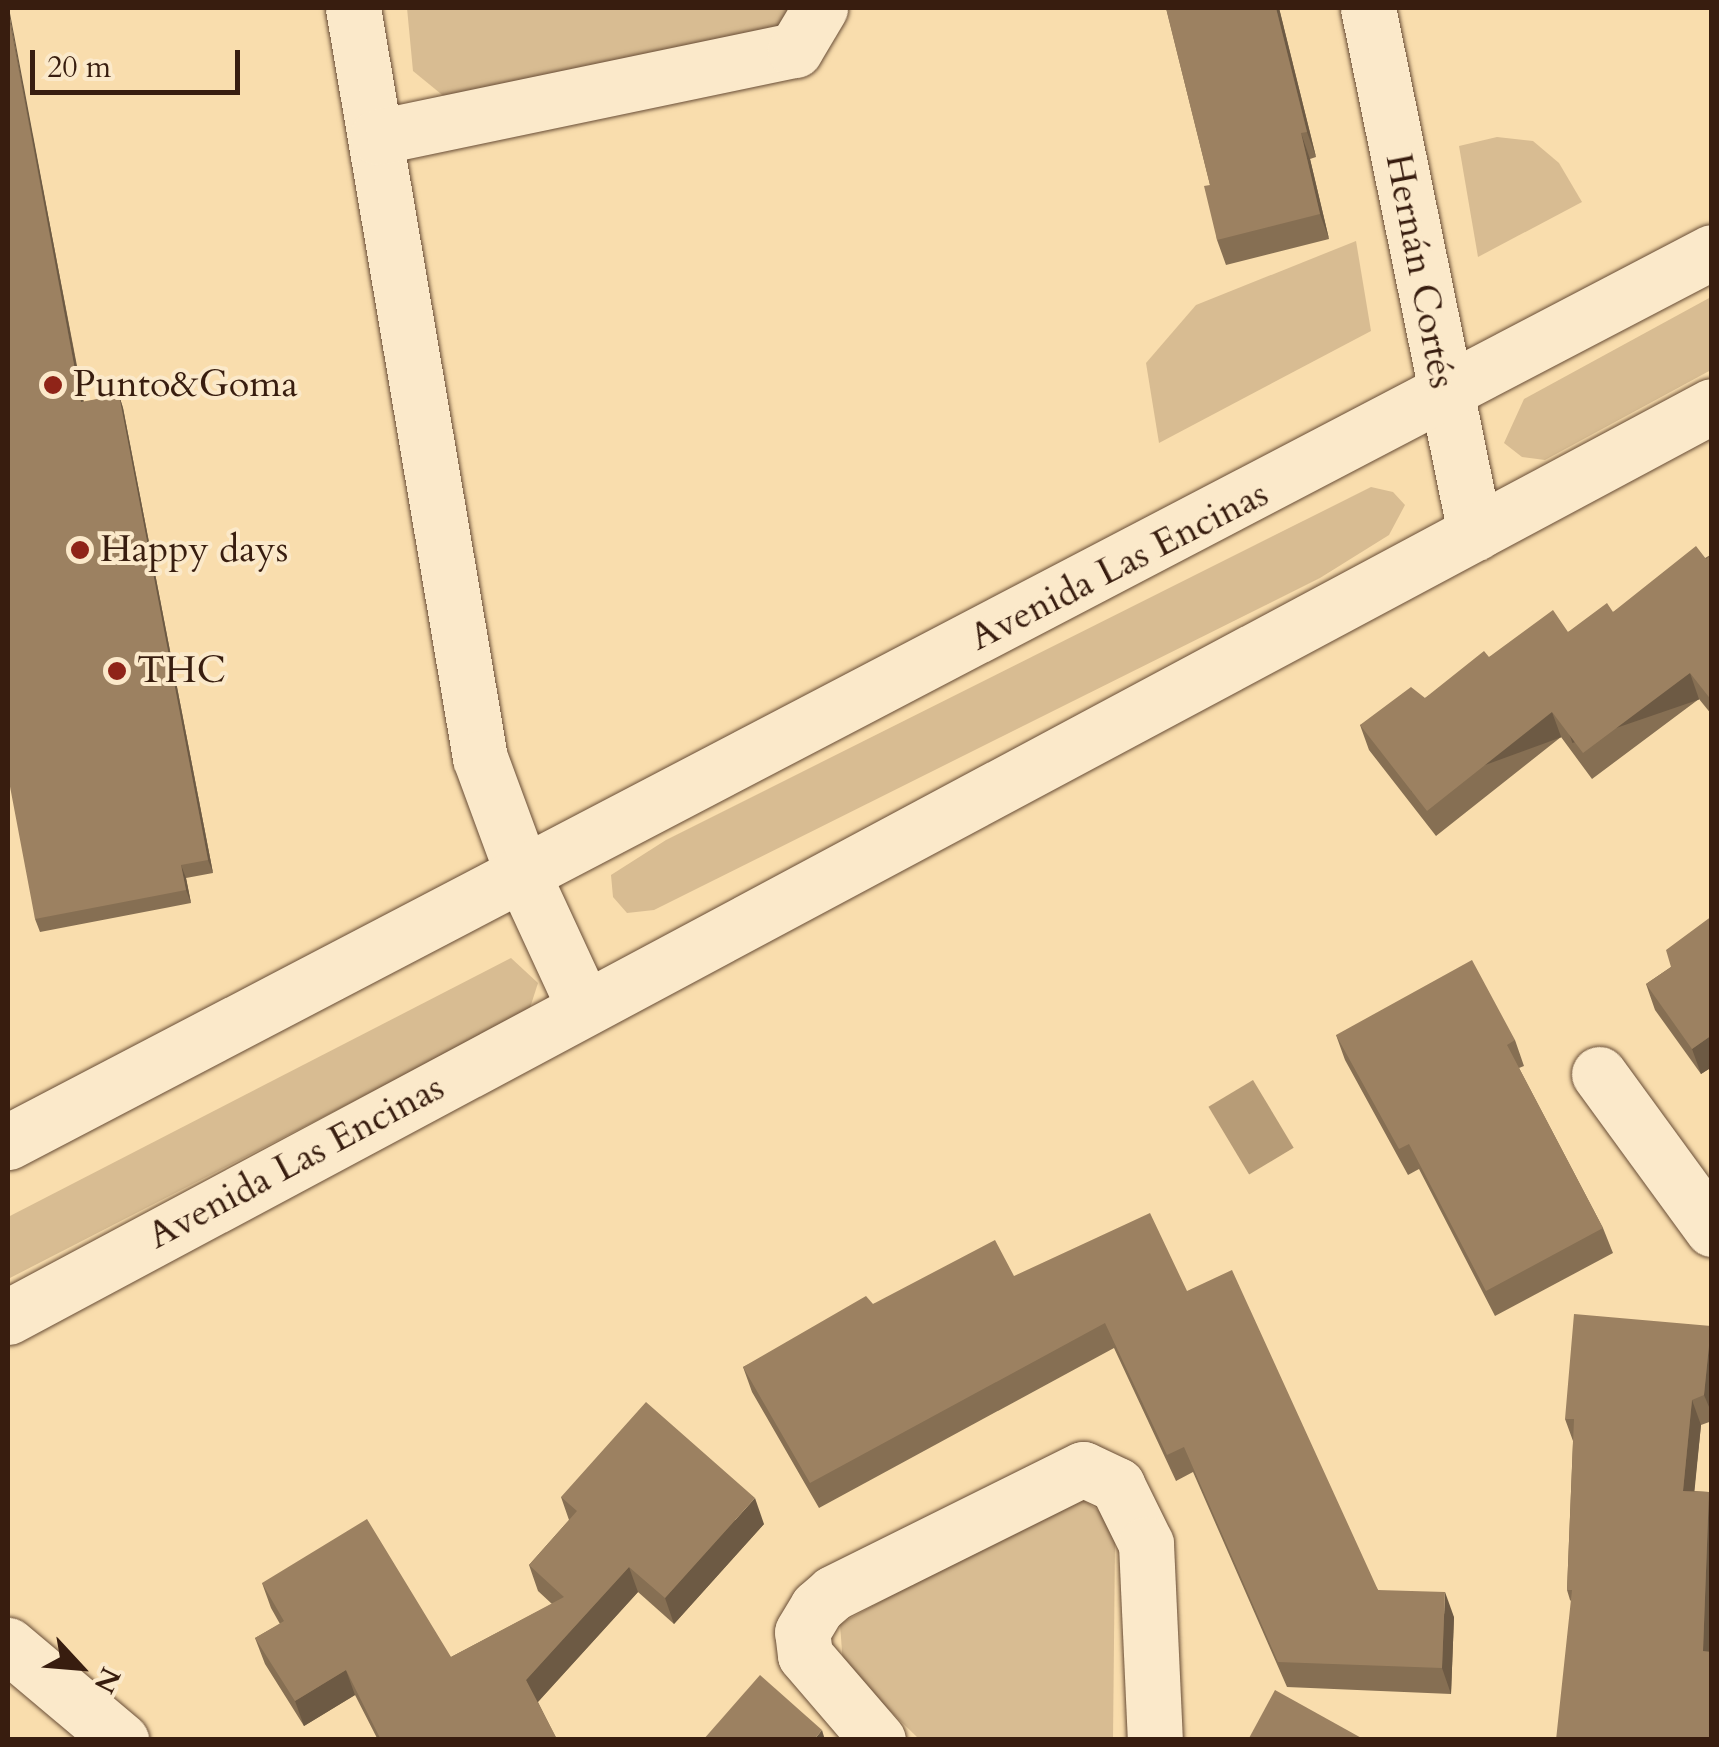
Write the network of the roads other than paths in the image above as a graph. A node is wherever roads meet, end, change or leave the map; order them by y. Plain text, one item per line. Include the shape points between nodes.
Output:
1 (353, 8) edge
2 (820, 8) edge
3 (1368, 8) edge
4 (377, 137) junction
5 (1712, 252) edge
6 (1445, 397) junction
7 (1712, 406) edge
8 (1475, 533) junction
9 (523, 874) junction
10 (584, 1006) junction
11 (1599, 1074) dead end
12 (8, 1142) edge
13 (1712, 1229) edge
14 (8, 1318) edge
15 (8, 1645) edge
16 (121, 1740) edge
17 (878, 1740) edge
18 (1154, 1740) edge

1 - 4 street
2 - 4 street via 795,50
3 - 6 street, Hernán Cortés
4 - 9 street via 480,758
5 - 6 street, Avenida Las Encinas
6 - 8 street, Hernán Cortés
6 - 9 street, Avenida Las Encinas
7 - 8 street, Avenida Las Encinas
8 - 10 street, Avenida Las Encinas
9 - 10 street
9 - 12 street, Avenida Las Encinas
10 - 14 street, Avenida Las Encinas
11 - 13 street
15 - 16 street
17 - 18 street via 805,1655 806,1622 833,1593 1084,1469 1117,1485 1146,1544

